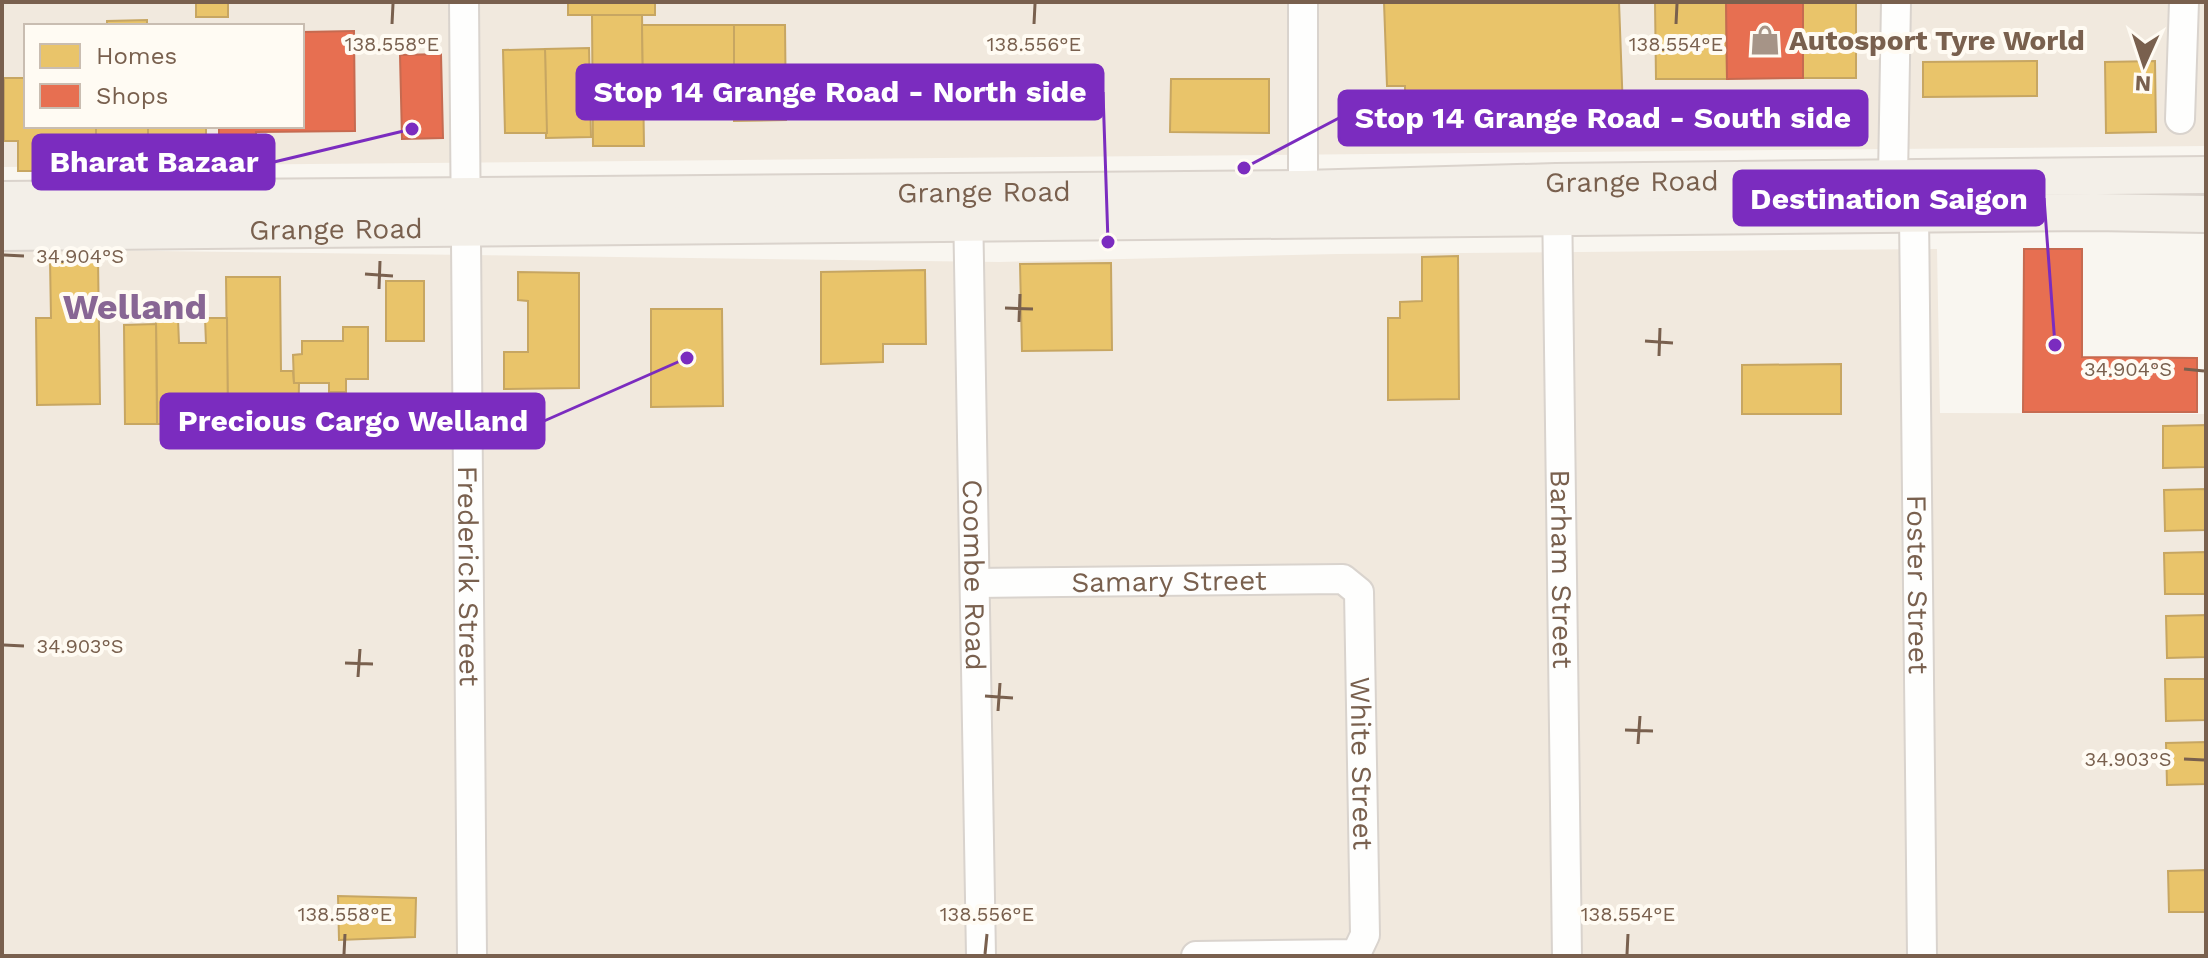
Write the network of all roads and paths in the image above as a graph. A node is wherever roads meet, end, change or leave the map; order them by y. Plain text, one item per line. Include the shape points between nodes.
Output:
1 (464, 2) edge
2 (1303, 2) edge
3 (1896, 2) edge
4 (2184, 2) edge
5 (2180, 119) dead end
6 (2206, 175) edge
7 (1893, 177) junction
8 (1556, 182) junction
9 (2, 200) edge
10 (1303, 204) junction
11 (968, 208) junction
12 (466, 212) junction
13 (1914, 214) junction
14 (2206, 214) edge
15 (1558, 218) junction
16 (2, 232) edge
17 (975, 583) junction
18 (1359, 592) joint
19 (472, 956) edge
20 (981, 956) edge
21 (1196, 956) edge
22 (1567, 956) edge
23 (1922, 956) edge

1 - 12 street, Frederick Street
2 - 10 street
3 - 7 street
4 - 5 street
6 - 7 main road, Grange Road
7 - 8 main road, Grange Road
7 - 13 street
8 - 10 main road, Grange Road
8 - 15 street, Barham Street
9 - 12 main road, Grange Road
10 - 11 main road, Grange Road
10 - 15 main road, Grange Road
11 - 12 main road, Grange Road
11 - 17 street, Coombe Road
12 - 16 main road, Grange Road
12 - 19 street, Frederick Street
13 - 14 main road, Grange Road
13 - 15 main road, Grange Road
13 - 23 street, Foster Street
15 - 22 street, Barham Street
17 - 18 street, Samary Street via 1343,579
17 - 20 street, Coombe Road
18 - 21 street, White Street via 1365,935 1356,954

